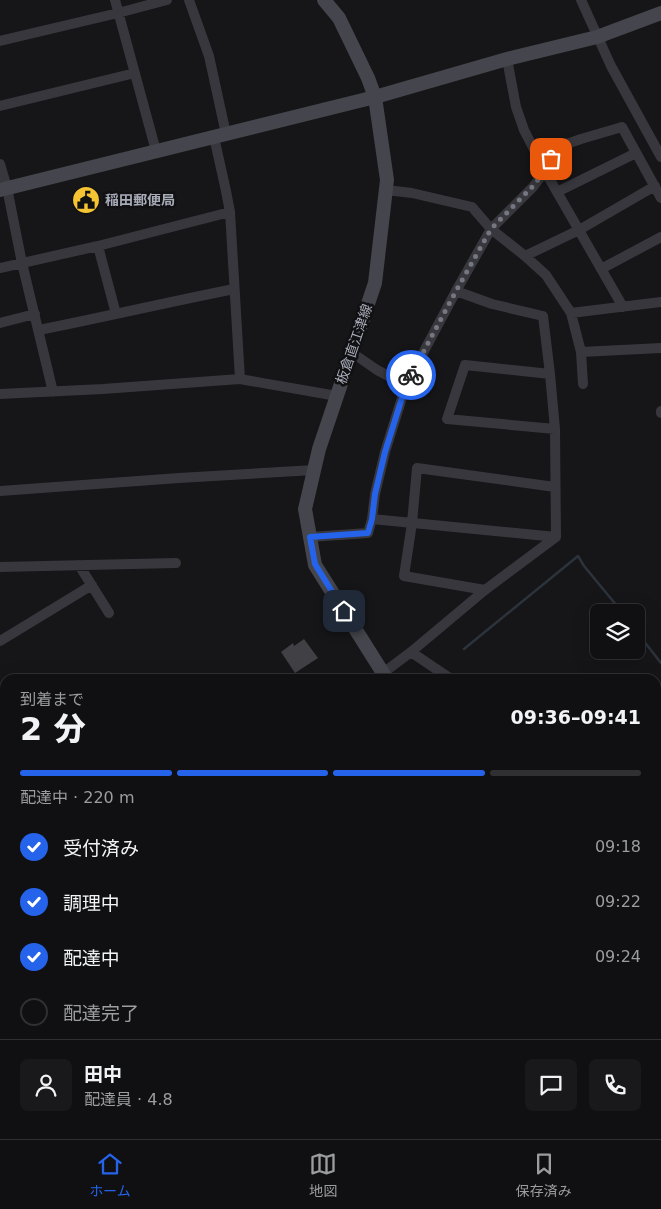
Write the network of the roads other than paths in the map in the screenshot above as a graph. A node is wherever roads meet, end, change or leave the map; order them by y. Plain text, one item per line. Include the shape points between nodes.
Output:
1 (115, 0) edge
2 (168, 0) edge
3 (189, 0) edge
4 (324, 0) edge
5 (581, 0) edge
6 (118, 13) junction
7 (661, 13) edge
8 (597, 37) junction
9 (0, 41) edge
10 (507, 58) junction
11 (134, 73) junction
12 (375, 97) junction
13 (0, 106) edge
14 (220, 135) junction
15 (156, 151) junction
16 (636, 153) junction
17 (661, 157) edge
18 (0, 164) edge
19 (545, 171) junction
20 (654, 186) junction
21 (3, 189) edge
22 (386, 190) junction
23 (557, 192) junction
24 (661, 198) edge
25 (230, 212) junction
26 (491, 229) junction
27 (579, 230) junction
28 (661, 237) edge
29 (98, 246) junction
30 (525, 256) junction
31 (22, 263) junction
32 (0, 268) edge
33 (601, 268) junction
34 (234, 289) junction
35 (456, 291) junction
36 (661, 302) edge
37 (623, 307) junction
38 (571, 313) junction
39 (35, 314) junction
40 (116, 314) junction
41 (0, 322) edge
42 (39, 330) junction
43 (661, 348) edge
44 (351, 352) junction
45 (581, 352) junction
46 (550, 374) junction
47 (240, 379) junction
48 (583, 384) dead end
49 (406, 385) junction
50 (53, 392) junction
51 (0, 394) edge
52 (336, 396) junction
53 (555, 429) junction
54 (314, 470) junction
55 (555, 486) junction
56 (0, 491) edge
57 (372, 519) junction
58 (412, 523) junction
59 (310, 537) junction
60 (556, 537) junction
61 (176, 563) dead end
62 (79, 565) junction
63 (0, 567) edge
64 (92, 585) junction
65 (485, 590) junction
66 (110, 613) dead end
67 (0, 641) edge
68 (411, 652) junction
69 (383, 674) edge
70 (386, 674) edge
71 (444, 674) edge

1 - 6 street
2 - 6 street
3 - 14 street via 209,56
4 - 12 main road, 板倉直江津線 via 339,18
5 - 8 street
6 - 9 street
6 - 11 street
7 - 8 main road
8 - 10 main road
8 - 17 street
10 - 12 main road
10 - 19 street via 524,130
11 - 13 street
11 - 15 street
12 - 14 main road
12 - 22 main road, 板倉直江津線
14 - 15 main road
14 - 25 street
15 - 21 main road
16 - 19 street via 622,128 558,147
16 - 20 street
16 - 23 street
18 - 21 street
19 - 23 street
19 - 26 street
20 - 24 street
20 - 27 street
21 - 31 street
22 - 26 street via 472,207
22 - 44 main road, 板倉直江津線 via 375,283
23 - 27 street
25 - 29 street
25 - 34 street
26 - 30 street
26 - 35 street
27 - 30 street
27 - 33 street
28 - 33 street
29 - 31 street
29 - 40 street
30 - 38 street via 546,275
31 - 32 street
31 - 39 street
33 - 37 street
34 - 40 street
34 - 47 street
35 - 46 street via 492,304 543,316
35 - 49 street
36 - 37 street
37 - 38 street
38 - 45 street
39 - 41 street
39 - 42 street
40 - 42 street
42 - 50 street
43 - 45 street
44 - 49 street via 376,370
44 - 52 main road, 板倉直江津線
45 - 48 street
46 - 53 street
46 - 53 street via 465,365 447,419
47 - 50 street
47 - 52 street
49 - 57 street via 385,452
50 - 51 street
52 - 54 main road, 板倉直江津線
53 - 55 street
54 - 56 street
54 - 59 main road, 板倉直江津線 via 306,509
55 - 58 street via 417,468
55 - 60 street
57 - 58 street
57 - 59 street via 368,533
58 - 60 street
58 - 65 street via 404,576
59 - 69 main road, 板倉直江津線 via 315,564
60 - 65 street
61 - 62 street
62 - 63 street
62 - 64 street
64 - 66 street
64 - 67 street
65 - 68 street
68 - 70 street
68 - 71 street

